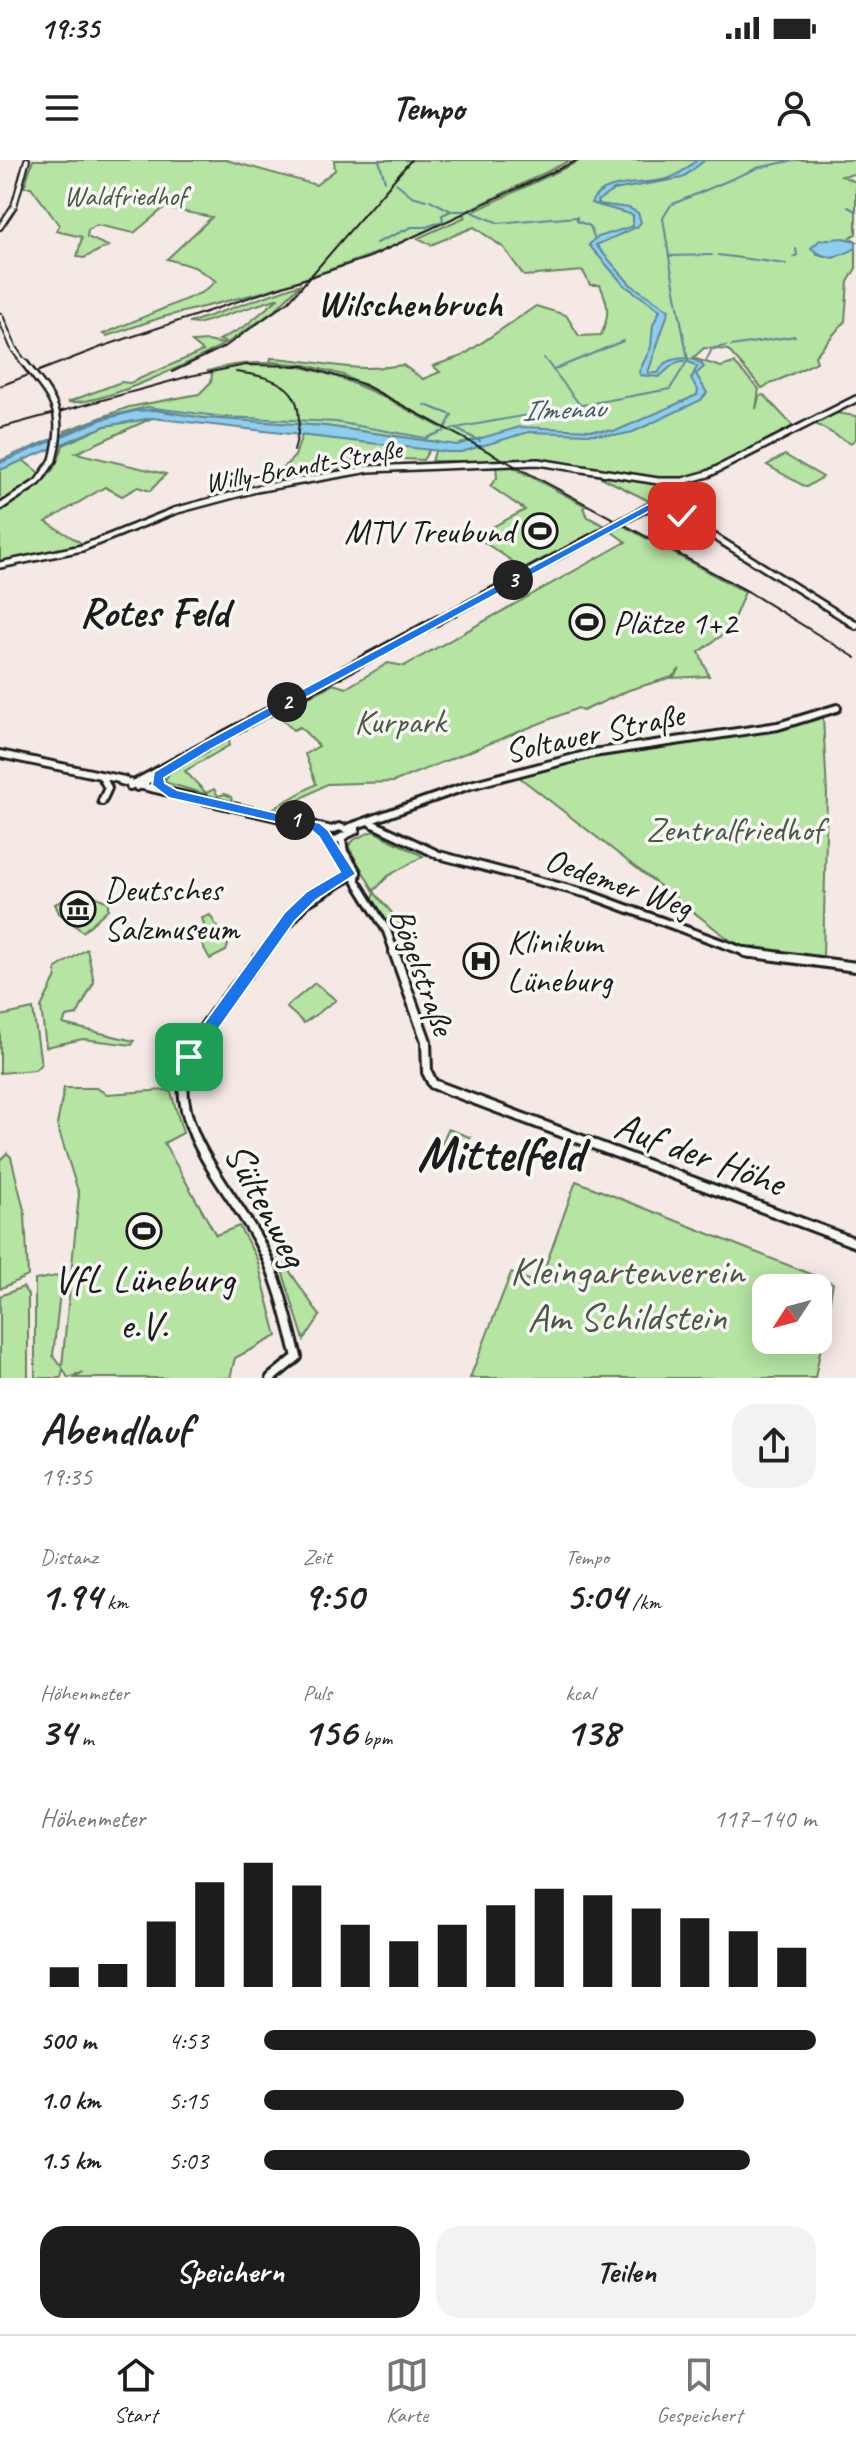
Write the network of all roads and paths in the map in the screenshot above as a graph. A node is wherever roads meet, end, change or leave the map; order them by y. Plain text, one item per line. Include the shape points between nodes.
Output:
1 (27, 160) edge
2 (0, 227) edge
3 (0, 316) edge
4 (856, 399) edge
5 (666, 482) junction
6 (664, 501) junction
7 (0, 507) edge
8 (682, 516) junction
9 (0, 565) edge
10 (856, 625) edge
11 (837, 708) dead end
12 (0, 754) edge
13 (161, 773) junction
14 (102, 777) junction
15 (136, 785) junction
16 (164, 791) junction
17 (173, 794) junction
18 (102, 801) dead end
19 (306, 822) junction
20 (369, 824) junction
21 (332, 830) junction
22 (343, 836) junction
23 (340, 856) junction
24 (352, 877) junction
25 (856, 967) edge
26 (433, 1084) joint
27 (856, 1243) edge
28 (271, 1378) edge

1 - 2 main road via 14,206
3 - 7 main road, bridge via 14,349 59,407 53,460 34,486
4 - 5 main road, Willy-Brandt-Straße via 715,471
5 - 6 main road
5 - 8 main road
5 - 9 main road, Willy-Brandt-Straße via 553,463 403,466 265,487 190,507 82,548
6 - 8 main road
6 - 13 main road
8 - 10 main road
11 - 20 main road, Soltauer Straße via 778,726 600,752 441,794
12 - 14 main road
13 - 15 main road
13 - 16 main road via 158,783
14 - 15 main road
14 - 18 main road via 108,788
15 - 16 main road, Soltauer Straße
15 - 17 main road, Soltauer Straße
16 - 17 main road, Soltauer Straße
17 - 19 main road, Soltauer Straße
19 - 21 main road, Soltauer Straße
19 - 23 main road, Bögelstraße via 324,833
20 - 22 main road, Soltauer Straße
20 - 25 main road, Oedemer Weg via 439,855 588,894 751,954
21 - 22 main road, Soltauer Straße
21 - 22 main road via 330,836
22 - 23 main road, Bögelstraße
22 - 24 main road, Bögelstraße via 342,849 357,872
23 - 24 main road, Bögelstraße
24 - 26 main road, Bögelstraße via 389,935 426,1041
24 - 28 main road, Sültenweg via 325,888 280,929 194,1047 183,1081 184,1109 192,1127 273,1270 297,1357
26 - 27 main road, Auf der Höhe

